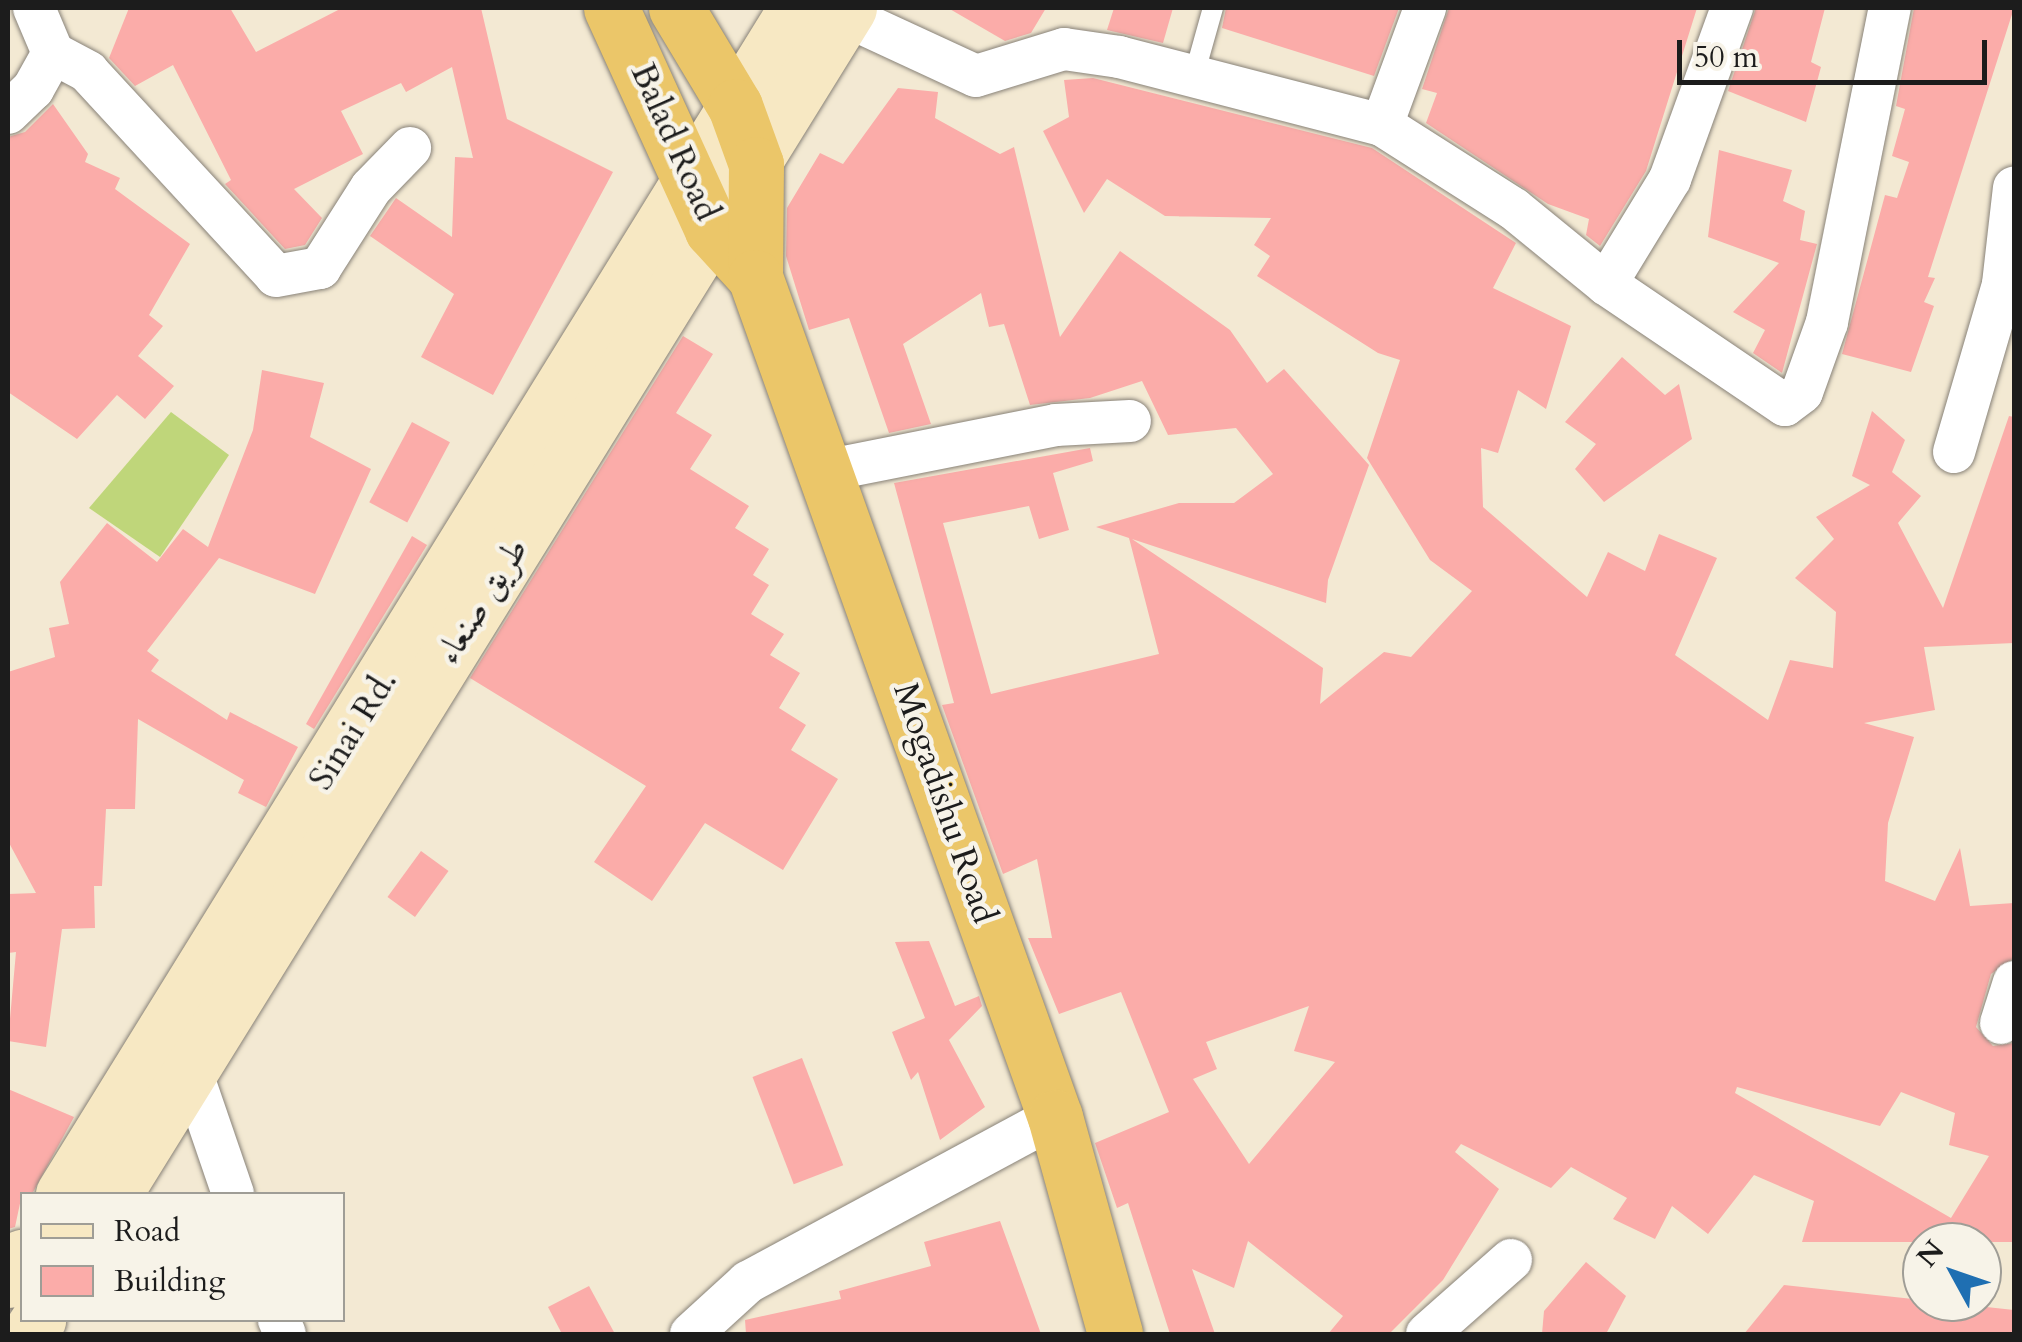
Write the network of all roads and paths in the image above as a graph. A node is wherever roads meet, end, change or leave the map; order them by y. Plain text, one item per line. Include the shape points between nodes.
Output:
1 (34, 8) edge
2 (611, 8) edge
3 (676, 8) edge
4 (1213, 8) edge
5 (1426, 8) edge
6 (1732, 8) edge
7 (1890, 8) edge
8 (830, 10) edge
9 (53, 53) junction
10 (1193, 79) junction
11 (735, 106) junction
12 (8, 112) edge
13 (1382, 125) junction
14 (410, 148) dead end
15 (756, 164) junction
16 (688, 178) junction
17 (2014, 188) edge
18 (712, 230) junction
19 (756, 277) junction
20 (1606, 284) junction
21 (1130, 421) dead end
22 (1954, 452) dead end
23 (828, 470) junction
24 (2014, 982) edge
25 (2001, 1023) dead end
26 (190, 1071) junction
27 (1055, 1117) junction
28 (64, 1192) edge
29 (115, 1192) edge
30 (231, 1192) edge
31 (1512, 1260) dead end
32 (691, 1334) edge
33 (1115, 1334) edge
34 (1427, 1334) edge

1 - 9 street
2 - 16 highway, Balad Road
3 - 11 highway, Balad Road
4 - 10 lane
5 - 13 street
6 - 20 street via 1670,179
7 - 20 street via 1826,322 1802,392 1784,405 1764,397
8 - 10 street via 976,76 1064,50
8 - 11 main road, Sinai Rd.
8 - 15 main road, طريق صنعاء
9 - 12 street via 33,89
9 - 14 street via 88,72 276,276 320,268 371,188
10 - 13 street
11 - 15 highway, Balad Road
11 - 16 main road, Sinai Rd.
13 - 20 street via 1514,209
15 - 18 main road, طريق صنعاء
15 - 19 highway, Balad Road
16 - 18 highway, Balad Road
16 - 28 main road, Sinai Rd. via 624,294
17 - 22 street via 2003,284
18 - 19 highway, Balad Road
18 - 26 main road, طريق صنعاء
19 - 23 highway, Mogadishu Road
21 - 23 street via 1056,425
23 - 27 highway, Mogadishu Road
24 - 25 street
26 - 29 main road, طريق صنعاء
26 - 30 street
27 - 32 street via 748,1282
27 - 33 highway, Mogadishu Road
31 - 34 street

